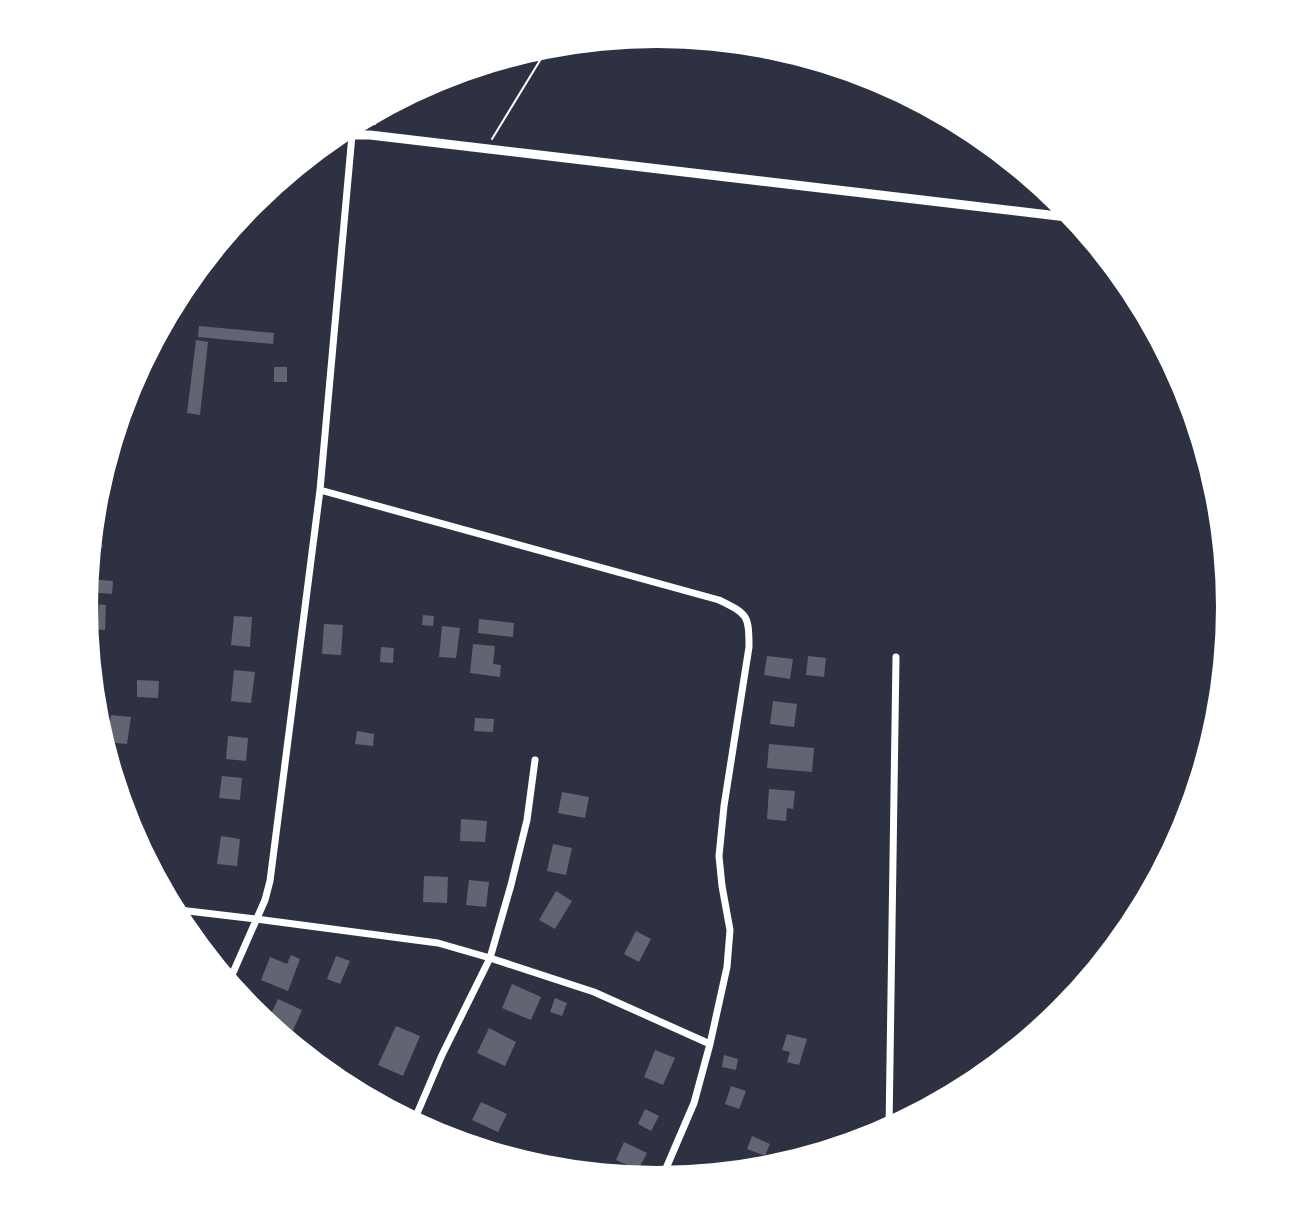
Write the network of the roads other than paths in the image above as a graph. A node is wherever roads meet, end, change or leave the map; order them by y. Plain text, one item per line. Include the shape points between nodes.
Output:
1 (357, 135) edge
2 (352, 139) edge
3 (1056, 216) edge
4 (320, 490) junction
5 (896, 657) dead end
6 (535, 760) dead end
7 (188, 911) edge
8 (256, 919) junction
9 (490, 958) junction
10 (233, 972) edge
11 (710, 1044) junction
12 (418, 1112) edge
13 (889, 1115) edge
14 (667, 1166) edge

1 - 3 street
2 - 4 street
4 - 8 street via 270,881
4 - 11 street via 719,600 742,611 749,625 749,647 719,856 730,930
5 - 13 street
6 - 9 street via 527,820
7 - 8 street
8 - 9 street via 438,943
8 - 10 street
9 - 11 street via 594,992
9 - 12 street
11 - 14 street via 694,1103

